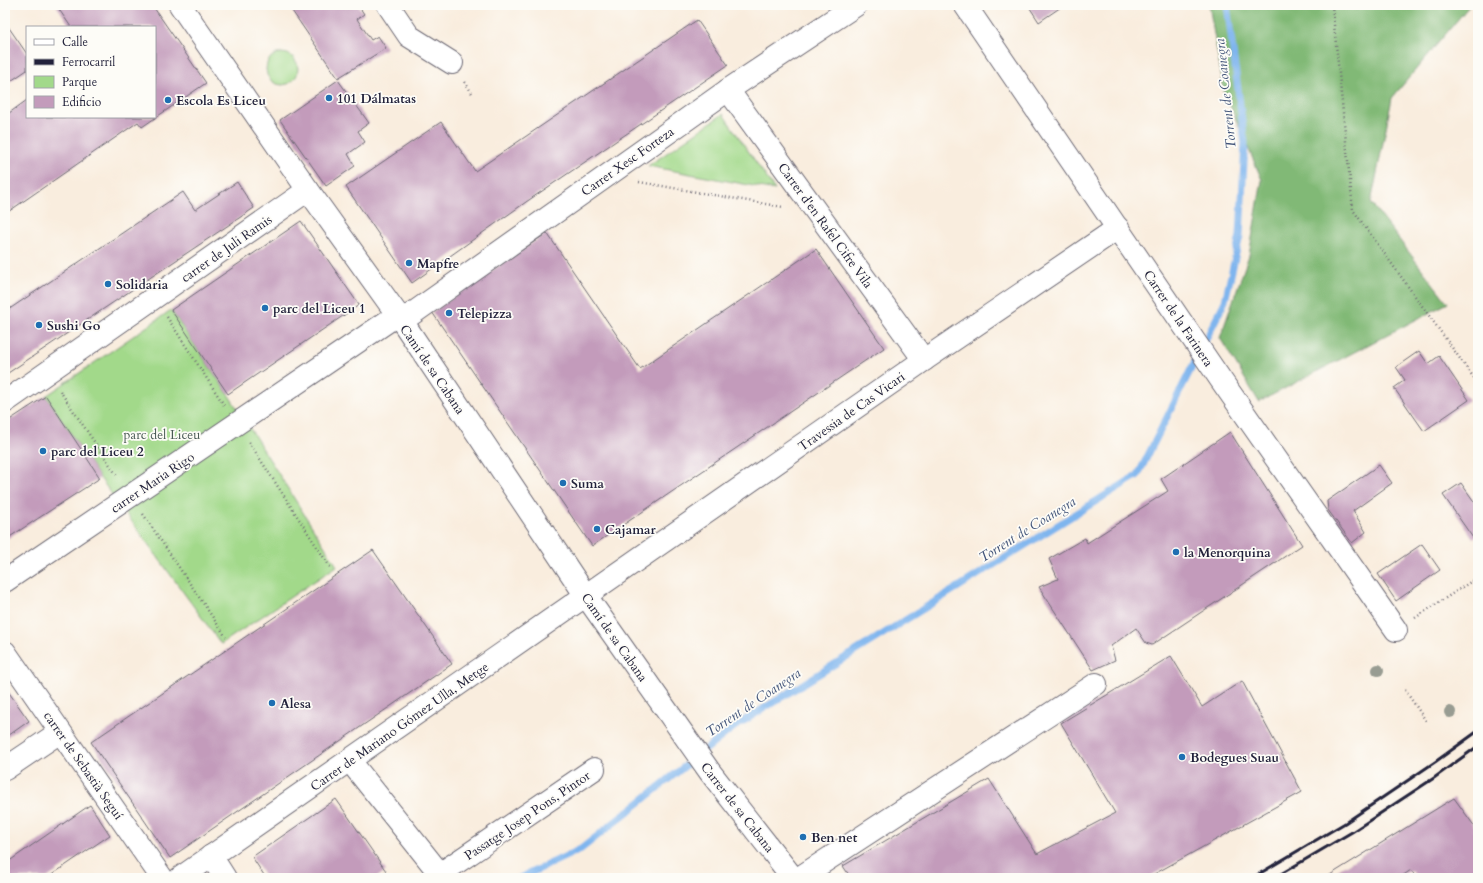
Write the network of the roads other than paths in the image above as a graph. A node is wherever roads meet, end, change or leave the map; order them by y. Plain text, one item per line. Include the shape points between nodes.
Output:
1 (180, 5) edge
2 (388, 5) edge
3 (856, 5) edge
4 (965, 5) edge
5 (452, 63) dead end
6 (728, 90) junction
7 (308, 190) junction
8 (1118, 228) junction
9 (399, 318) junction
10 (924, 360) junction
11 (5, 402) edge
12 (5, 581) edge
13 (586, 596) junction
14 (1396, 630) road end
15 (5, 652) edge
16 (1096, 684) dead end
17 (60, 732) junction
18 (684, 734) joint
19 (350, 760) junction
20 (5, 769) edge
21 (594, 769) dead end
22 (211, 856) junction
23 (437, 876) edge
24 (162, 878) edge
25 (180, 878) edge
26 (225, 878) edge
27 (793, 878) edge
28 (798, 878) edge

1 - 7 street, Camí de sa Cabana
2 - 5 street via 409,36
3 - 6 street, Carrer Xesc Forteza
4 - 8 street, Carrer de la Farinera
6 - 9 street, Carrer Xesc Forteza
6 - 10 street, Carrer d'en Rafel Cifre Vila
7 - 9 street, Camí de sa Cabana
7 - 11 street, carrer de Juli Ramis
8 - 10 street, Travessia de Cas Vicari
8 - 14 street, Carrer de la Farinera
9 - 12 street, carrer Maria Rigo
9 - 13 street, Camí de sa Cabana
10 - 13 street, Travessia de Cas Vicari
13 - 18 street, Camí de sa Cabana
13 - 19 street, Carrer de Mariano Gómez Ulla, Metge
15 - 17 street, carrer de Sebastià Seguí
16 - 28 street
17 - 20 street
17 - 24 street, carrer de Sebastià Seguí
18 - 27 street, Carrer de sa Cabana via 710,772
19 - 22 street, Carrer de Mariano Gómez Ulla, Metge
19 - 23 street, Passatge Josep Pons, Pintor
21 - 23 street, Passatge Josep Pons, Pintor
22 - 25 street, Carrer de Mariano Gómez Ulla, Metge
22 - 26 street

